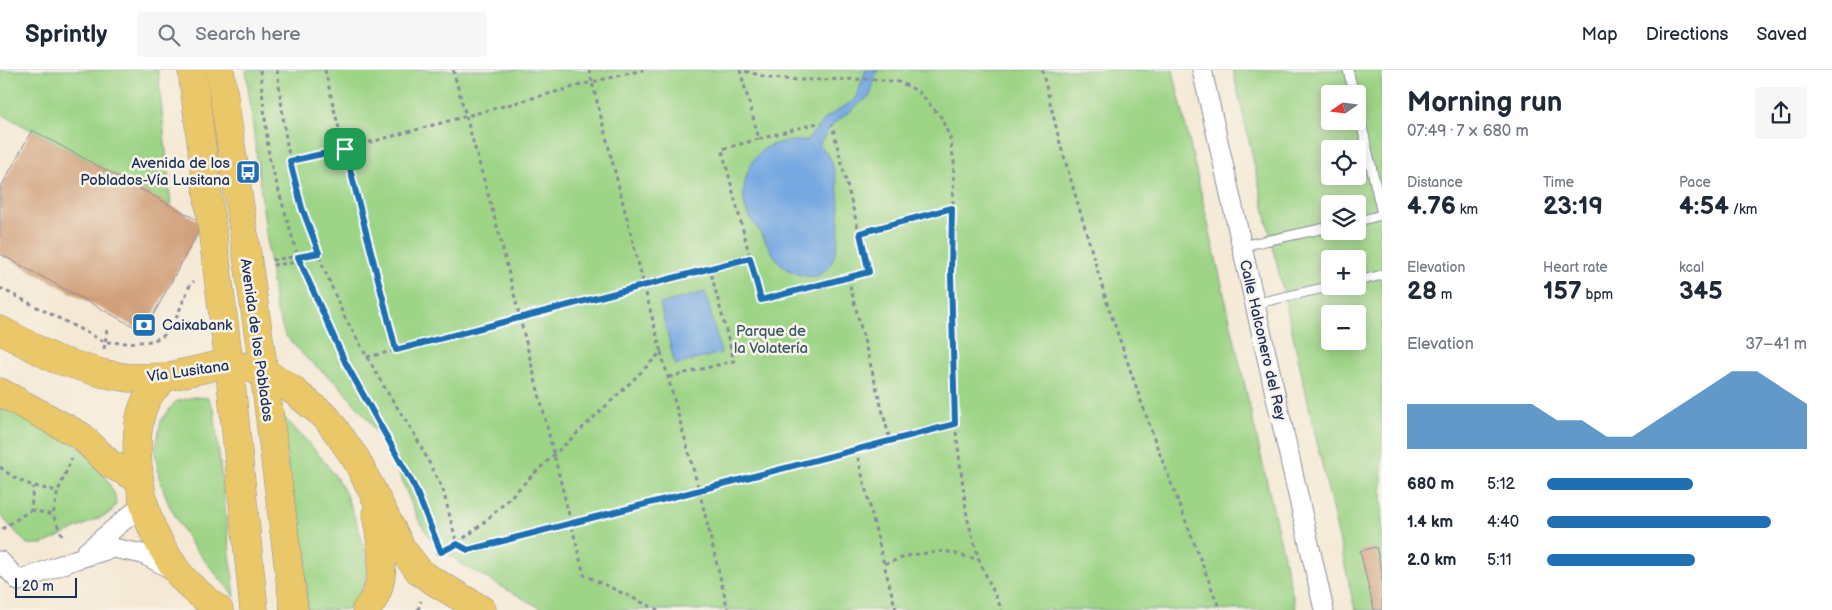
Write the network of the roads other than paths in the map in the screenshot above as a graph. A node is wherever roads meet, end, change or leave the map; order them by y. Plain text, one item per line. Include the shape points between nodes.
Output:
1 (192, 70) edge
2 (220, 70) edge
3 (1202, 70) edge
4 (1348, 70) edge
5 (1352, 85) edge
6 (1363, 130) edge
7 (1382, 215) edge
8 (1366, 218) edge
9 (1321, 228) edge
10 (1242, 246) junction
11 (1382, 276) edge
12 (1366, 279) edge
13 (1321, 289) edge
14 (1254, 304) junction
15 (0, 330) edge
16 (229, 363) junction
17 (264, 372) junction
18 (166, 377) junction
19 (0, 392) edge
20 (141, 488) junction
21 (371, 490) junction
22 (74, 560) junction
23 (0, 562) edge
24 (178, 572) junction
25 (219, 610) edge
26 (254, 610) edge
27 (294, 610) edge
28 (366, 610) edge
29 (482, 610) edge
30 (1324, 610) edge

1 - 16 main road, Avenida de los Poblados
2 - 17 main road, Avenida de los Poblados
3 - 10 street, Calle Halconero del Rey
4 - 5 lane
6 - 7 lane
7 - 8 lane
9 - 10 lane
10 - 14 street, Calle Halconero del Rey
11 - 12 lane
13 - 14 lane
14 - 30 street, Calle Halconero del Rey
15 - 18 main road, Vía Lusitana via 55,359 101,373 129,378
16 - 17 main road, Vía Lusitana
16 - 18 main road, Vía Lusitana
16 - 26 main road, Avenida de los Poblados
17 - 21 main road, Vía Lusitana via 327,418 356,459
17 - 27 main road, Avenida de los Poblados
18 - 20 main road via 147,398 139,421
19 - 20 main road via 81,436
20 - 22 street via 134,512
20 - 24 main road via 152,528
21 - 28 main road via 382,573 379,590
21 - 29 main road, Vía Lusitana via 402,549 419,571
22 - 23 street via 19,581
22 - 24 street via 113,548 143,554
24 - 25 main road

